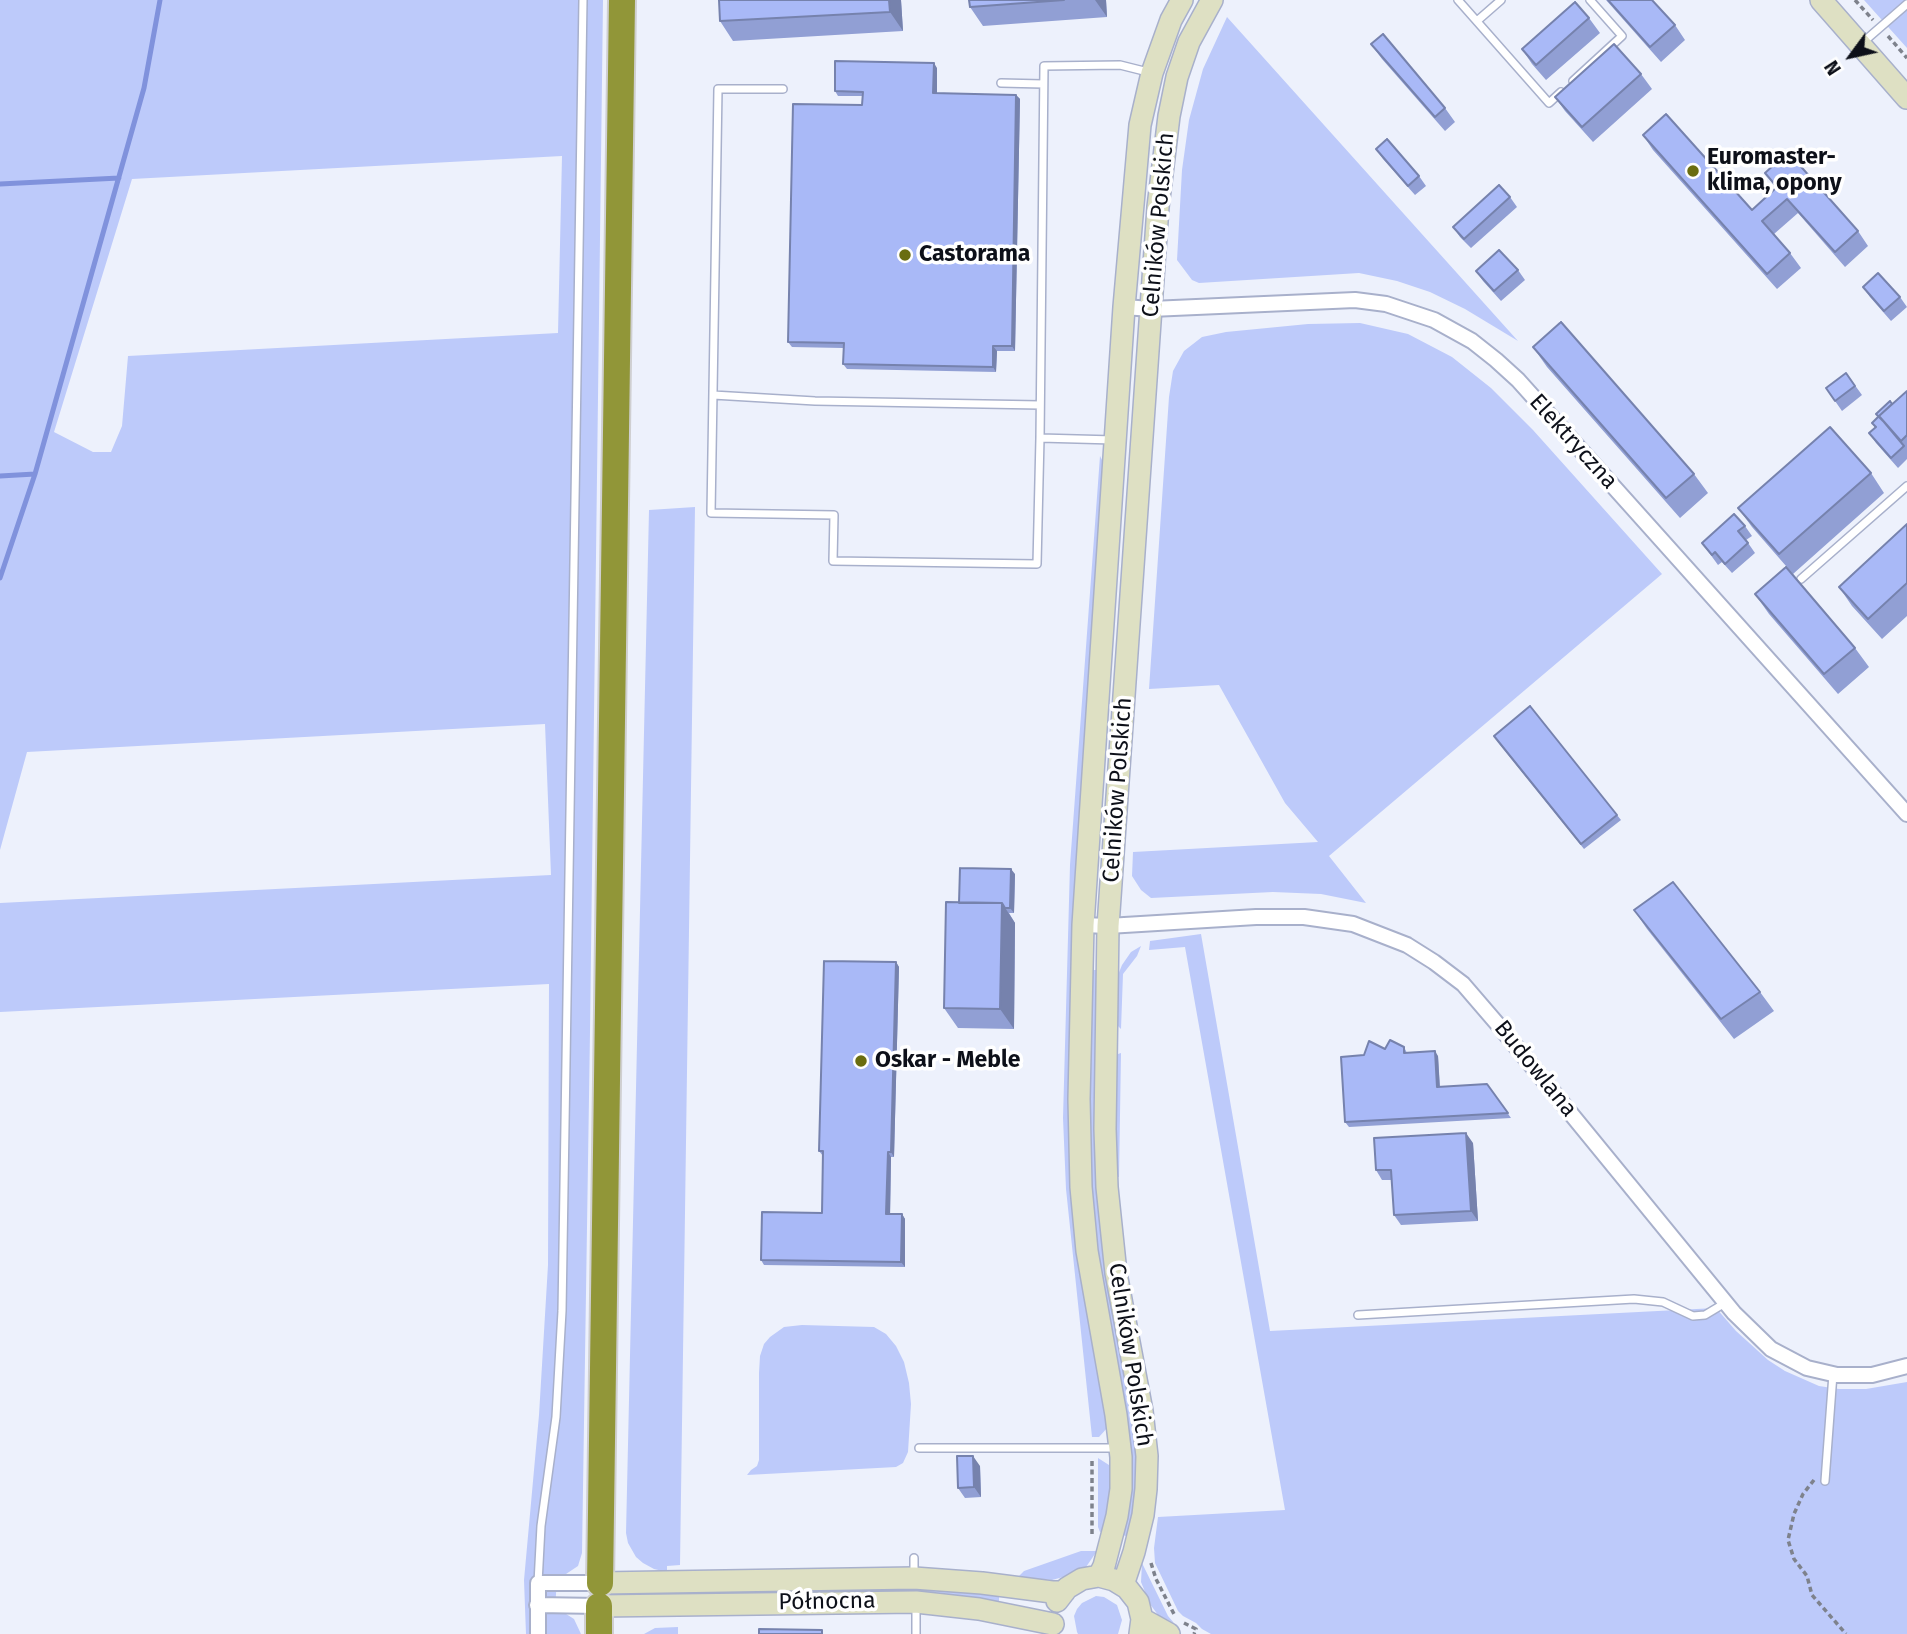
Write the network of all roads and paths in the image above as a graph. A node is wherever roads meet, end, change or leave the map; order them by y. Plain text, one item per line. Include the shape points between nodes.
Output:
1 (583, 0) edge
2 (622, 0) edge
3 (1182, 0) edge
4 (1212, 0) edge
5 (1458, 0) edge
6 (1501, 0) edge
7 (1590, 0) edge
8 (1821, 0) edge
9 (1907, 4) edge
10 (1477, 21) junction
11 (1861, 45) junction
12 (1152, 72) junction
13 (1001, 83) dead end
14 (1044, 84) junction
15 (783, 89) dead end
16 (1907, 98) edge
17 (1124, 307) junction
18 (1151, 309) junction
19 (713, 395) junction
20 (1040, 405) junction
21 (1040, 438) junction
22 (1115, 440) junction
23 (1907, 486) edge
24 (1801, 579) dead end
25 (1907, 814) edge
26 (1083, 925) junction
27 (1108, 926) junction
28 (1726, 1302) junction
29 (1358, 1315) dead end
30 (1907, 1367) edge
31 (1833, 1374) junction
32 (919, 1448) dead end
33 (1092, 1448) junction
34 (1121, 1448) junction
35 (1826, 1464) junction
36 (1825, 1480) dead end
37 (1095, 1541) dead end
38 (1150, 1557) dead end
39 (1098, 1576) junction
40 (538, 1583) junction
41 (1123, 1585) junction
42 (1064, 1592) junction
43 (599, 1594) junction
44 (916, 1602) junction
45 (537, 1605) junction
46 (1141, 1626) edge
47 (1054, 1629) edge
48 (538, 1634) edge
49 (599, 1634) edge
50 (916, 1634) edge
51 (1169, 1634) edge
52 (1194, 1634) edge
53 (1846, 1634) edge

1 - 40 lane via 562,1311
2 - 43 highway
3 - 12 street, Celników Polskich
4 - 18 street, Celników Polskich via 1189,42 1169,116
5 - 10 lane
6 - 10 lane
7 - 10 lane via 1622,36 1549,103
8 - 11 street
9 - 11 lane
11 - 16 street
12 - 14 lane via 1120,65 1044,66
12 - 17 street, Celników Polskich via 1140,125
13 - 14 lane
14 - 20 lane
15 - 19 lane via 718,89
17 - 18 street, Elektryczna
17 - 22 street, Celników Polskich
18 - 25 street, Elektryczna via 1355,300 1386,304 1434,320 1472,341 1518,380
18 - 27 street, Celników Polskich
19 - 20 lane
19 - 21 lane via 711,513 834,515 833,561 1037,564
20 - 21 lane
21 - 22 lane
22 - 26 street, Celników Polskich
23 - 24 lane
26 - 27 street, Budowlana
26 - 34 street, Celników Polskich via 1079,1099 1083,1211
27 - 28 street, Budowlana via 1304,917 1353,924 1407,945 1470,992
27 - 41 street, Celników Polskich via 1107,1187 1116,1273 1147,1456 1143,1515
28 - 29 lane via 1705,1315 1693,1316 1663,1302 1634,1299
28 - 31 street, Budowlana via 1771,1349 1807,1368
30 - 31 street, Budowlana via 1872,1375
31 - 35 lane
32 - 33 lane
33 - 34 lane
33 - 37 path
34 - 39 street, Celników Polskich via 1117,1516
35 - 36 lane
35 - 53 path via 1803,1494 1788,1540 1812,1595
38 - 52 path via 1171,1610 1196,1629
39 - 41 street
39 - 42 street via 1082,1579
40 - 43 street
40 - 45 street
41 - 46 street via 1138,1602
42 - 43 street, Północna via 982,1583 914,1568
42 - 47 street via 1055,1607
43 - 44 street, Północna
43 - 45 street
43 - 49 highway
44 - 47 street, Północna via 979,1609
44 - 50 lane
45 - 48 street
46 - 51 street

